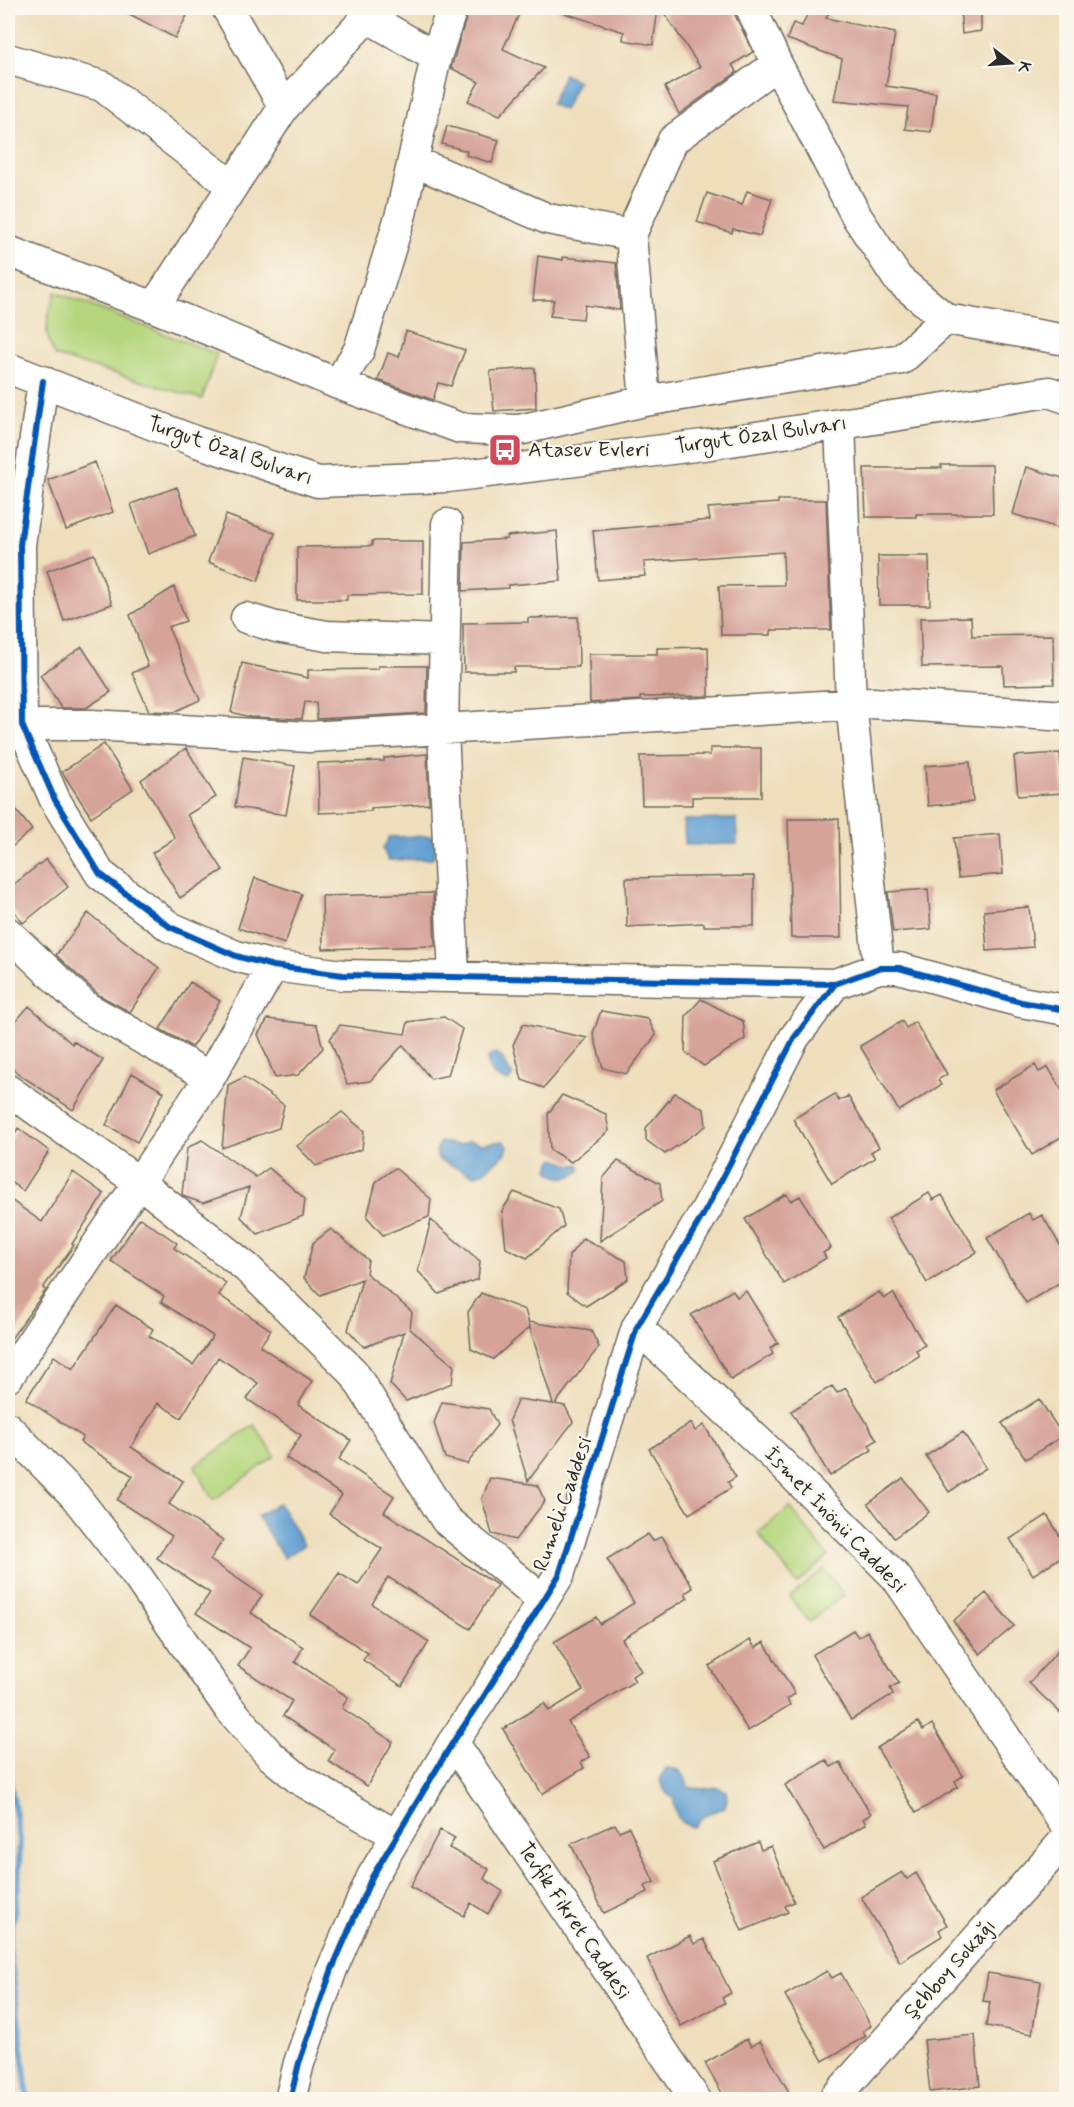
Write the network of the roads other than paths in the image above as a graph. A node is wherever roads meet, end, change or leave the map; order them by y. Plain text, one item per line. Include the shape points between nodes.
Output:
1 (227, 8) edge
2 (452, 8) edge
3 (751, 8) edge
4 (367, 12) edge
5 (436, 57) junction
6 (8, 59) edge
7 (777, 64) junction
8 (284, 107) junction
9 (413, 161) junction
10 (231, 185) junction
11 (631, 235) junction
12 (8, 251) edge
13 (154, 307) junction
14 (946, 319) junction
15 (1066, 340) edge
16 (8, 368) edge
17 (43, 381) junction
18 (338, 384) junction
19 (1066, 398) edge
20 (645, 401) junction
21 (840, 424) junction
22 (447, 524) dead end
23 (246, 618) dead end
24 (445, 640) junction
25 (851, 703) junction
26 (1066, 716) edge
27 (15, 726) edge
28 (443, 729) junction
29 (8, 933) edge
30 (273, 966) junction
31 (879, 968) junction
32 (454, 977) junction
33 (835, 984) junction
34 (1066, 1010) edge
35 (210, 1077) junction
36 (8, 1090) edge
37 (140, 1183) junction
38 (637, 1327) junction
39 (8, 1377) edge
40 (8, 1428) edge
41 (543, 1600) junction
42 (453, 1742) junction
43 (1066, 1826) edge
44 (396, 1835) junction
45 (1066, 1839) edge
46 (290, 2100) edge
47 (696, 2100) edge
48 (832, 2100) edge

1 - 8 street
2 - 5 street
3 - 7 street
4 - 5 street
4 - 8 street
5 - 9 street
6 - 10 street via 102,86
7 - 11 street via 673,140
7 - 14 street via 858,217 898,279
8 - 10 street
9 - 11 street via 548,219
9 - 18 street via 360,350
10 - 13 street
11 - 20 street
12 - 13 street
13 - 18 street
14 - 15 street
14 - 20 street via 902,359
16 - 17 street, Turgut Özal Bulvarı
17 - 21 street, Turgut Özal Bulvarı via 197,442 318,482 448,477
17 - 27 street via 20,545
18 - 20 street via 460,428 519,429
19 - 21 street, Turgut Özal Bulvarı via 1048,392
21 - 25 street
22 - 24 street
23 - 24 street via 327,636
24 - 28 street
25 - 26 street
25 - 28 street
25 - 31 street
27 - 28 street via 91,725 309,736
27 - 30 street via 100,873 170,927 236,956
28 - 32 street
29 - 35 street via 86,1007
30 - 32 street via 343,975
30 - 35 street
31 - 33 street
31 - 34 street via 899,968 1021,1002
32 - 33 street
33 - 38 street, Rumeli Caddesi via 794,1038 706,1208
35 - 37 street
36 - 37 street
37 - 39 street
37 - 41 street via 248,1268 353,1372 446,1520
38 - 41 street, Rumeli Caddesi via 559,1575
38 - 43 street, İsmet İnönü Caddesi via 896,1577
40 - 44 street via 75,1496 137,1576 228,1707 270,1755 300,1780
41 - 42 street, Rumeli Caddesi
42 - 44 street, Rumeli Caddesi
42 - 47 street, Tevfik Fikret Caddesi
44 - 46 street, Rumeli Caddesi via 372,1877 332,1969
45 - 48 street, Şebboy Sokağı

